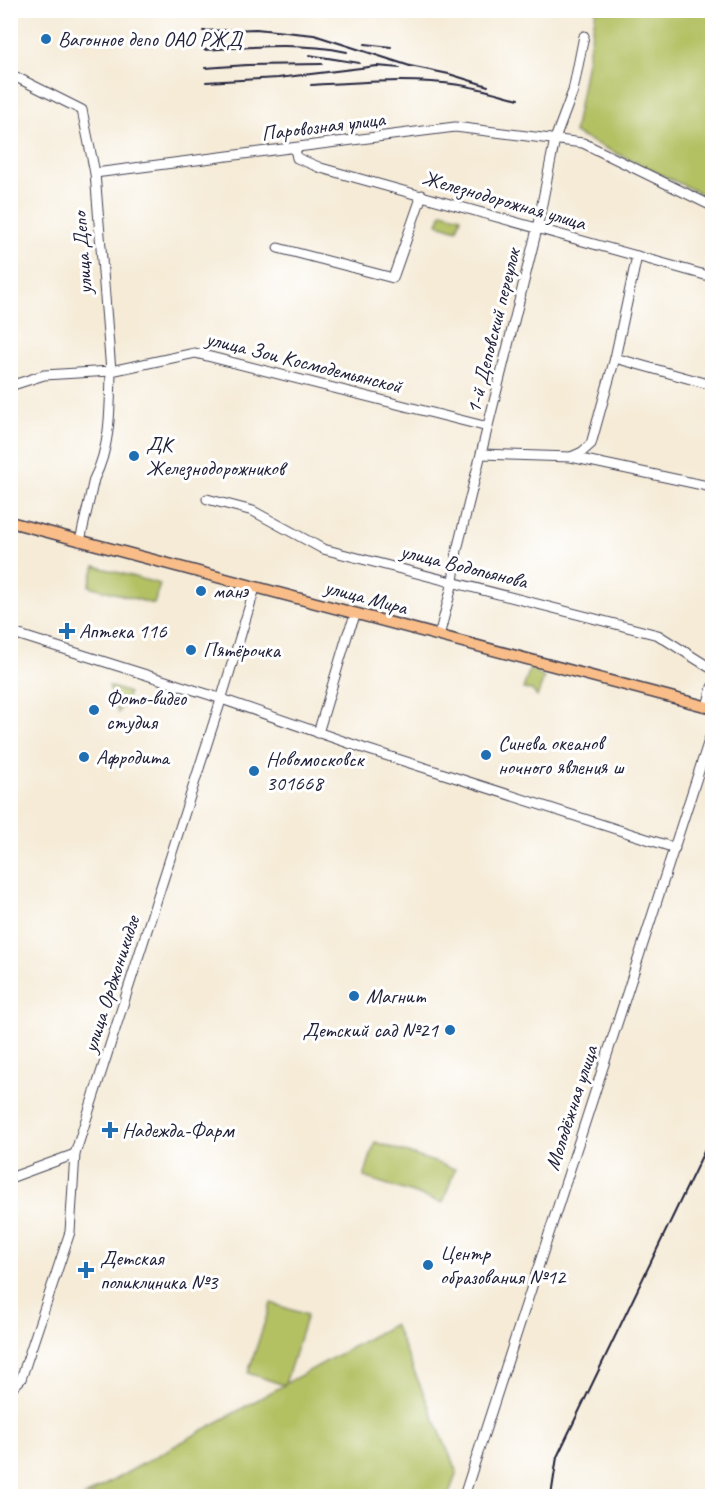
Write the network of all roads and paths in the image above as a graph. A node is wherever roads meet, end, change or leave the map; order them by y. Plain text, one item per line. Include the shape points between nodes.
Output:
1 (584, 36) dead end
2 (10, 74) edge
3 (555, 139) junction
4 (295, 148) junction
5 (94, 173) junction
6 (422, 195) junction
7 (712, 206) edge
8 (537, 229) junction
9 (278, 248) dead end
10 (637, 255) junction
11 (712, 277) edge
12 (615, 358) junction
13 (111, 371) junction
14 (712, 385) edge
15 (10, 386) edge
16 (488, 427) junction
17 (482, 454) junction
18 (571, 457) junction
19 (712, 487) edge
20 (207, 499) dead end
21 (10, 522) edge
22 (80, 541) junction
23 (712, 566) edge
24 (712, 573) edge
25 (453, 582) junction
26 (255, 588) junction
27 (356, 614) junction
28 (10, 632) edge
29 (439, 636) junction
30 (712, 669) edge
31 (712, 687) edge
32 (221, 700) junction
33 (710, 707) edge
34 (712, 731) edge
35 (318, 733) junction
36 (675, 848) junction
37 (75, 1154) junction
38 (10, 1178) edge
39 (10, 1390) edge
40 (464, 1497) edge

1 - 3 street, 1-й Деповский переулок via 573,91
2 - 5 street, улица Депо via 82,111
3 - 4 street, Паровозная улица via 455,127
3 - 7 street, Паровозная улица via 583,143
3 - 8 street, 1-й Деповский переулок
4 - 5 street, Паровозная улица
4 - 6 street, Железнодорожная улица via 297,158 305,163
5 - 13 street, улица Депо
6 - 8 street, Железнодорожная улица
6 - 9 street via 393,278
8 - 10 street, Железнодорожная улица
8 - 16 street, 1-й Деповский переулок
10 - 11 street, Железнодорожная улица
10 - 12 street
12 - 14 street
12 - 18 street via 591,444
13 - 15 street via 44,375
13 - 16 street, улица Зои Космодемьянской via 195,353
13 - 22 street, улица Депо via 110,428
16 - 17 street, 1-й Деповский переулок
17 - 18 street
17 - 25 street, 1-й Деповский переулок via 457,550
18 - 19 street
20 - 25 street, улица Водопьянова via 253,511 323,549
21 - 22 main road, улица Мира
22 - 26 main road, улица Мира
23 - 24 street
25 - 29 street, 1-й Деповский переулок
25 - 30 street, улица Водопьянова via 658,635
26 - 27 main road, улица Мира
26 - 32 street, улица Орджоникидзе
27 - 29 main road, улица Мира
27 - 35 street
28 - 32 street
29 - 33 main road, улица Мира
31 - 33 street
32 - 35 street
32 - 37 street, улица Орджоникидзе
34 - 36 street, Молодёжная улица
35 - 36 street
36 - 40 street, Молодёжная улица
37 - 38 street
37 - 39 street, улица Орджоникидзе via 70,1232 21,1379

